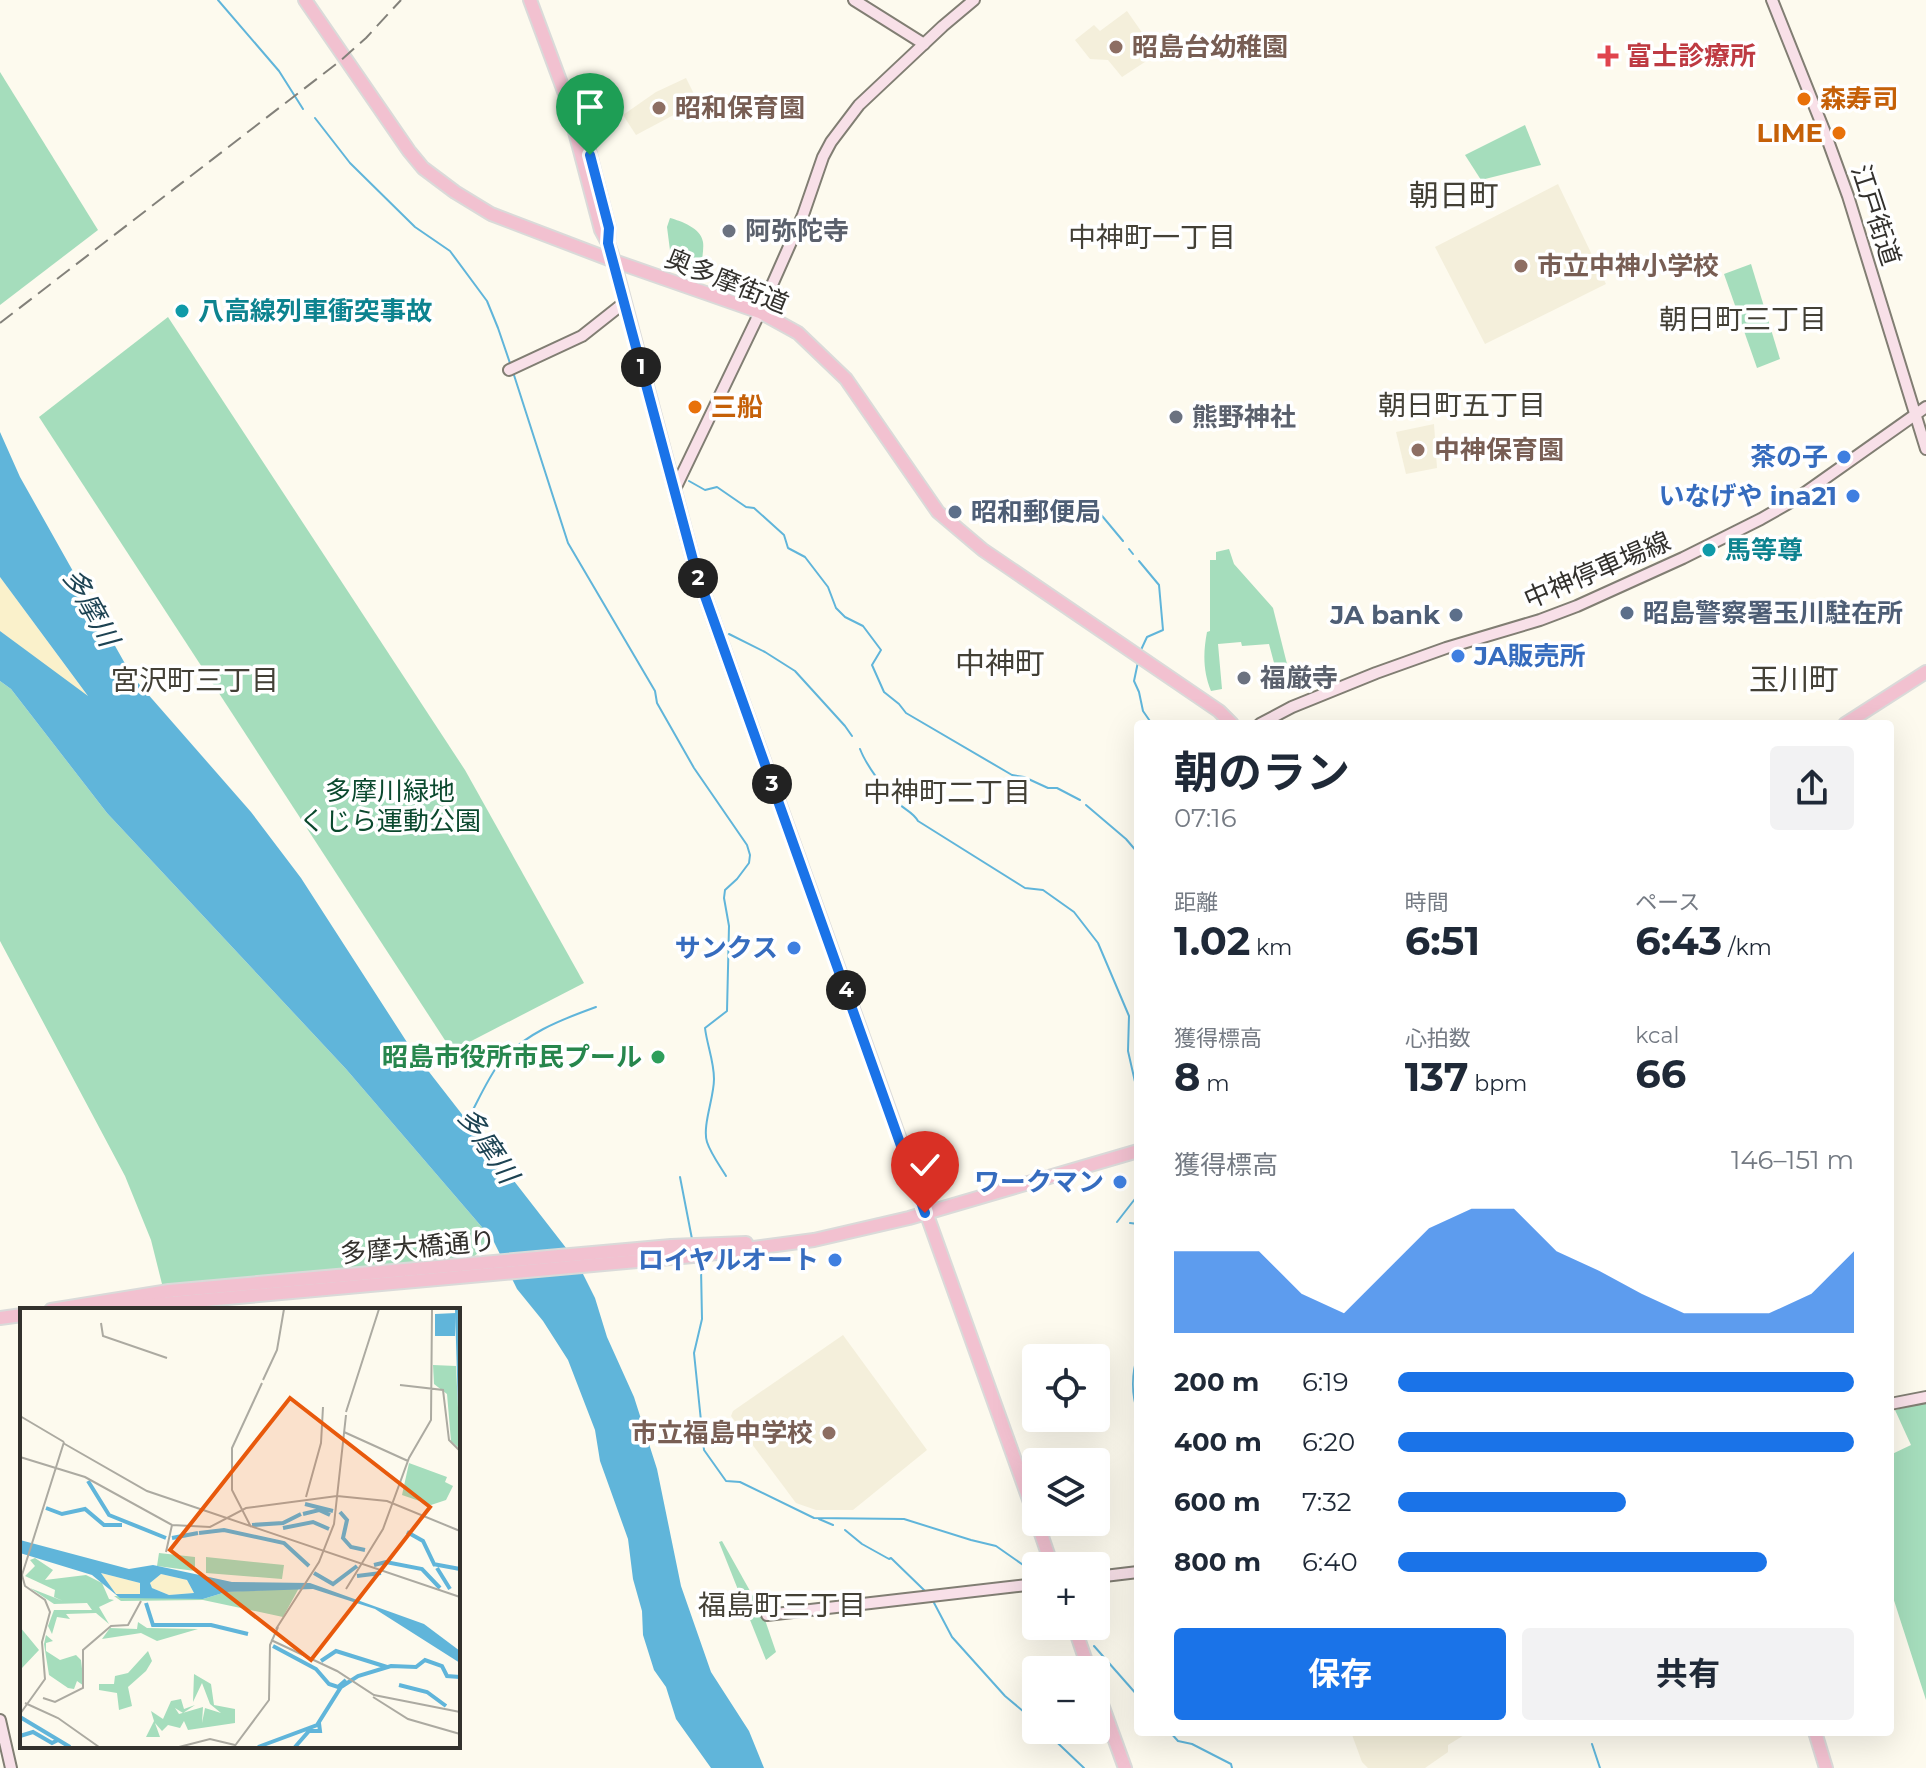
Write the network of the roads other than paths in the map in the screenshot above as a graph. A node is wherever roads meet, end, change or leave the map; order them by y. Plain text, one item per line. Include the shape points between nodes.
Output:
1 (305, 0) edge
2 (530, 0) edge
3 (539, 0) edge
4 (854, 0) edge
5 (974, 0) edge
6 (1772, 0) edge
7 (924, 44) junction
8 (608, 243) junction
9 (614, 261) junction
10 (625, 302) junction
11 (760, 312) junction
12 (511, 368) dead end
13 (1926, 407) edge
14 (1914, 415) junction
15 (1926, 449) edge
16 (674, 491) junction
17 (1926, 672) edge
18 (1228, 720) edge
19 (1268, 720) edge
20 (1851, 720) edge
21 (1134, 1152) edge
22 (925, 1213) junction
23 (672, 1252) junction
24 (63, 1308) edge
25 (115, 1308) edge
26 (20, 1315) edge
27 (0, 1318) edge
28 (1926, 1397) edge
29 (1894, 1403) edge
30 (1022, 1481) edge
31 (1134, 1572) edge
32 (1110, 1575) edge
33 (1022, 1586) edge
34 (767, 1615) dead end
35 (0, 1720) edge
36 (1110, 1727) edge
37 (1816, 1736) edge
38 (11, 1768) edge
39 (1125, 1768) edge
40 (1826, 1768) edge

1 - 9 main road, 奥多摩街道 via 423,168 485,211
2 - 8 main road via 565,94
3 - 8 main road via 576,102 609,228
4 - 7 main road
5 - 7 main road
6 - 14 main road, 江戸街道 via 1848,196
7 - 11 main road via 859,105 831,142
8 - 9 main road
9 - 10 main road
9 - 11 main road, 奥多摩街道
10 - 12 main road via 582,336
10 - 16 main road
11 - 16 main road
11 - 18 main road, 奥多摩街道 via 798,333 846,379 938,512 983,550
13 - 14 main road, 中神停車場線
14 - 15 main road, 江戸街道
14 - 19 main road, 中神停車場線 via 1796,499 1635,581 1540,620 1376,673
16 - 22 main road via 696,571
17 - 20 main road
21 - 22 main road, 多摩大橋通り
22 - 23 main road, 多摩大橋通り via 790,1243
22 - 30 main road
23 - 24 main road, 多摩大橋通り via 169,1291
23 - 25 main road, 多摩大橋通り
26 - 27 main road
28 - 29 main road
31 - 32 main road
33 - 34 main road
35 - 38 main road
36 - 39 main road
37 - 40 main road

